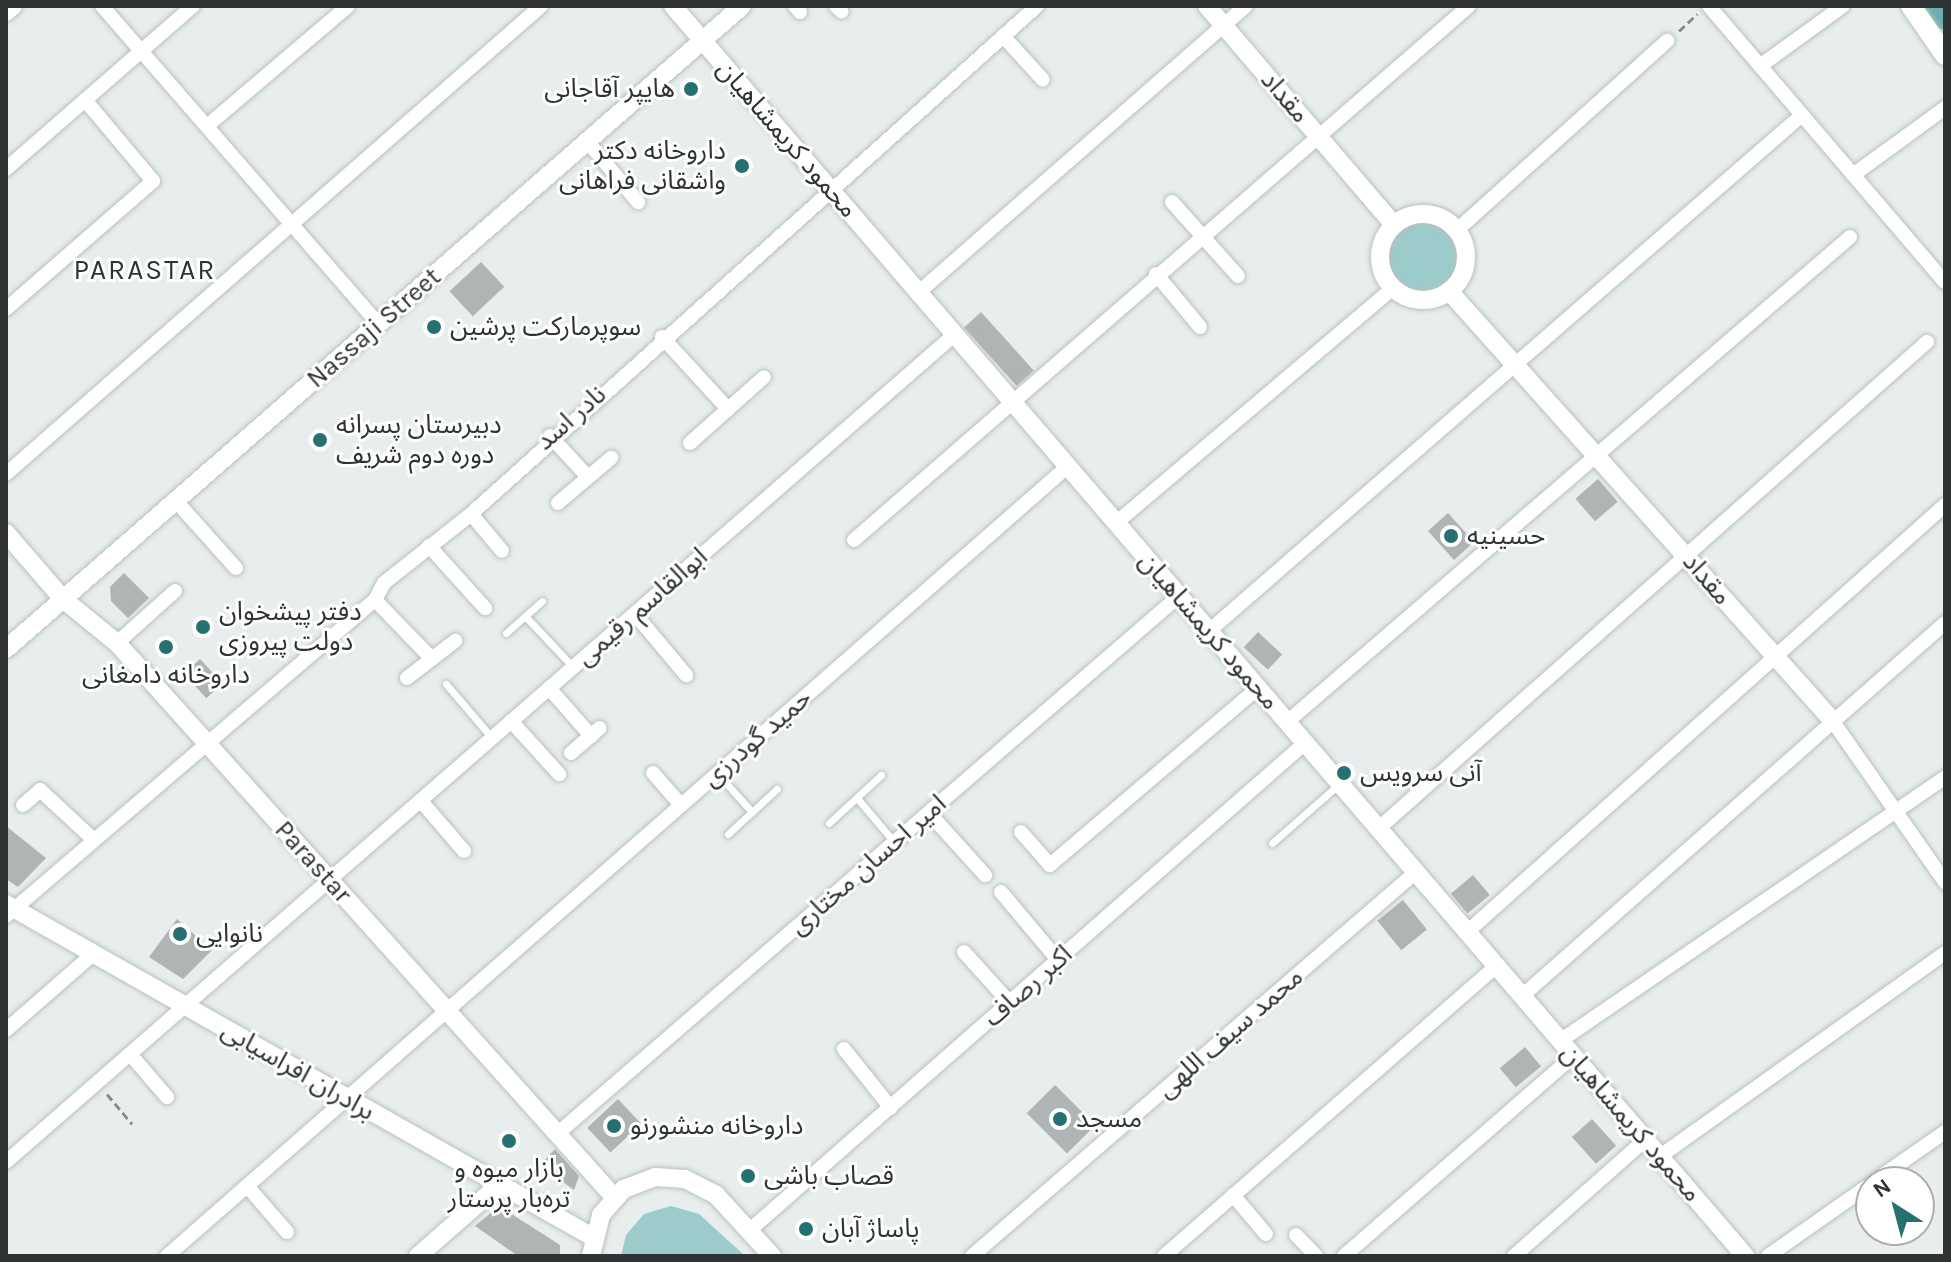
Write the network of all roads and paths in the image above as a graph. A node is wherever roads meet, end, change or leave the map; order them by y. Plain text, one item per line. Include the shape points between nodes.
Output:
1 (13, 6) edge
2 (102, 6) edge
3 (193, 6) edge
4 (348, 6) edge
5 (541, 6) edge
6 (673, 6) edge
7 (742, 6) edge
8 (1037, 6) edge
9 (1207, 6) edge
10 (1246, 6) edge
11 (1469, 6) edge
12 (1708, 6) edge
13 (1843, 6) edge
14 (1911, 6) edge
15 (6, 12) edge
16 (1224, 26) junction
17 (1003, 36) junction
18 (703, 40) junction
19 (1667, 41) joint
20 (141, 51) junction
21 (1945, 55) edge
22 (1760, 66) junction
23 (1043, 80) dead end
24 (85, 100) junction
25 (1945, 108) edge
26 (1802, 115) junction
27 (207, 126) junction
28 (1319, 135) junction
29 (587, 141) junction
30 (6, 169) edge
31 (1853, 175) junction
32 (830, 189) junction
33 (638, 202) dead end
34 (1172, 202) dead end
35 (291, 224) junction
36 (1394, 225) junction
37 (1457, 230) junction
38 (1202, 235) junction
39 (1850, 237) dead end
40 (1156, 274) junction
41 (1238, 276) dead end
42 (1943, 276) edge
43 (1393, 288) junction
44 (1449, 291) junction
45 (919, 292) junction
46 (6, 309) edge
47 (378, 324) junction
48 (1200, 327) dead end
49 (955, 334) junction
50 (662, 337) junction
51 (1927, 342) dead end
52 (1517, 364) junction
53 (764, 377) dead end
54 (1011, 399) junction
55 (728, 409) junction
56 (550, 436) junction
57 (690, 443) dead end
58 (1599, 456) junction
59 (611, 458) dead end
60 (1068, 466) junction
61 (6, 474) edge
62 (588, 477) junction
63 (176, 501) junction
64 (558, 503) dead end
65 (1945, 505) edge
66 (471, 514) junction
67 (1116, 523) junction
68 (6, 533) edge
69 (854, 540) dead end
70 (429, 546) junction
71 (502, 551) dead end
72 (1687, 555) junction
73 (236, 568) dead end
74 (175, 591) dead end
75 (1179, 596) junction
76 (63, 599) junction
77 (375, 600) junction
78 (542, 601) dead end
79 (485, 608) dead end
80 (635, 614) junction
81 (525, 616) junction
82 (1945, 623) edge
83 (1209, 631) junction
84 (506, 633) dead end
85 (455, 641) dead end
86 (117, 643) junction
87 (6, 649) edge
88 (1776, 656) junction
89 (432, 659) junction
90 (573, 667) junction
91 (686, 675) dead end
92 (407, 678) dead end
93 (446, 684) dead end
94 (549, 688) junction
95 (1258, 688) junction
96 (1832, 720) junction
97 (511, 721) junction
98 (1287, 722) junction
99 (492, 738) junction
100 (205, 741) junction
101 (1305, 743) junction
102 (571, 753) dead end
103 (653, 773) dead end
104 (717, 773) junction
105 (559, 774) dead end
106 (881, 775) dead end
107 (1945, 777) edge
108 (1340, 784) junction
109 (777, 789) dead end
110 (857, 798) junction
111 (421, 801) junction
112 (23, 805) dead end
113 (681, 805) junction
114 (1895, 811) junction
115 (752, 812) junction
116 (929, 813) junction
117 (829, 823) dead end
118 (1378, 829) junction
119 (1021, 832) dead end
120 (728, 834) dead end
121 (93, 839) junction
122 (894, 842) junction
123 (1272, 843) dead end
124 (464, 851) dead end
125 (1416, 872) junction
126 (985, 875) dead end
127 (329, 880) junction
128 (1945, 882) edge
129 (1001, 892) dead end
130 (9, 910) edge
131 (1467, 932) junction
132 (964, 952) dead end
133 (1945, 953) edge
134 (93, 954) junction
135 (1058, 960) junction
136 (1496, 966) junction
137 (1522, 996) junction
138 (1010, 1003) junction
139 (185, 1006) junction
140 (446, 1011) junction
141 (6, 1030) edge
142 (1560, 1041) junction
143 (844, 1049) dead end
144 (130, 1054) junction
145 (1573, 1056) junction
146 (97, 1082) junction
147 (167, 1097) dead end
148 (345, 1099) junction
149 (891, 1108) junction
150 (132, 1124) dead end
151 (1945, 1132) edge
152 (557, 1134) junction
153 (1645, 1140) junction
154 (1659, 1157) junction
155 (6, 1162) edge
156 (1896, 1166) edge
157 (499, 1185) junction
158 (247, 1186) junction
159 (1233, 1195) junction
160 (1855, 1195) edge
161 (615, 1198) junction
162 (751, 1229) junction
163 (287, 1232) dead end
164 (1266, 1234) dead end
165 (1296, 1235) dead end
166 (591, 1236) junction
167 (1736, 1253) edge
168 (167, 1256) edge
169 (418, 1256) edge
170 (591, 1256) edge
171 (772, 1256) edge
172 (972, 1256) edge
173 (1164, 1256) edge
174 (1316, 1256) edge
175 (1344, 1256) edge
176 (1514, 1256) edge
177 (1768, 1256) edge

1 - 15 street
2 - 20 street
3 - 20 street
4 - 27 street
5 - 35 street
6 - 18 street, محمود کریمشاهیان
7 - 18 street, Nassaji Street
8 - 17 street, نادر اسد
9 - 16 street, مقداد
10 - 16 street
11 - 28 street
12 - 19 path
12 - 22 street
13 - 22 street
14 - 21 main road
16 - 28 street, مقداد
16 - 45 street
17 - 23 street
17 - 32 street, نادر اسد
18 - 29 street, Nassaji Street
18 - 32 street, محمود کریمشاهیان
19 - 37 street
20 - 24 street
20 - 27 street
22 - 26 street
24 - 30 street
24 - 46 street via 153,181
25 - 31 street
26 - 31 street
26 - 52 street
27 - 35 street
28 - 36 street, مقداد
28 - 38 street
29 - 33 street
29 - 47 street, Nassaji Street
31 - 42 street
32 - 45 street, محمود کریمشاهیان
32 - 50 street, نادر اسد
34 - 38 street
35 - 47 street
35 - 61 street
36 - 37 street via 1434,215
36 - 43 street via 1381,249
37 - 44 street via 1466,255
38 - 40 street
38 - 41 street
39 - 58 street
40 - 48 street
40 - 54 street
43 - 44 street via 1427,300
43 - 67 street
44 - 52 street, مقداد
45 - 49 street, محمود کریمشاهیان
47 - 63 street, Nassaji Street
49 - 54 street, محمود کریمشاهیان
49 - 80 street, ابوالقاسم رقیمی
50 - 55 street
50 - 56 street, نادر اسد
51 - 72 street
52 - 58 street, مقداد
52 - 83 street
53 - 55 street
54 - 60 street, محمود کریمشاهیان
54 - 69 street
55 - 57 street
56 - 62 street
56 - 66 street, نادر اسد
58 - 72 street, مقداد
58 - 98 street
59 - 62 street
60 - 67 street, محمود کریمشاهیان
60 - 104 street, حمید گودرزی
62 - 64 street
63 - 73 street
63 - 76 street, Nassaji Street
65 - 88 street
66 - 70 street, نادر اسد
66 - 71 street
67 - 75 street, محمود کریمشاهیان
68 - 76 street, Parastar
70 - 77 street, نادر اسد via 384,583
70 - 79 street
72 - 88 street, مقداد
72 - 118 street
74 - 86 street
75 - 83 street, محمود کریمشاهیان
75 - 116 street, امیر احسان مختاری
76 - 86 street, Parastar
76 - 87 street, Nassaji Street
77 - 89 street
77 - 100 street, نادر اسد
78 - 81 lane
80 - 90 street, ابوالقاسم رقیمی
80 - 91 street
81 - 84 lane
81 - 90 lane
82 - 96 street
83 - 95 street, محمود کریمشاهیان
85 - 89 street
86 - 100 street, Parastar
88 - 96 street, مقداد
88 - 131 street
89 - 92 street
90 - 94 street, ابوالقاسم رقیمی
93 - 99 lane
94 - 97 street, ابوالقاسم رقیمی
94 - 102 street via 595,732
95 - 98 street, محمود کریمشاهیان
95 - 119 street via 1050,865
96 - 114 street, مقداد
96 - 137 street
97 - 99 street, ابوالقاسم رقیمی
97 - 105 street
98 - 101 street, محمود کریمشاهیان
99 - 111 street, ابوالقاسم رقیمی
100 - 121 street, نادر اسد
100 - 127 street, Parastar
101 - 108 street, محمود کریمشاهیان
101 - 135 street, اکبر رصاف
103 - 113 street
104 - 113 street, حمید گودرزی
104 - 115 lane
106 - 110 lane
107 - 114 street
108 - 118 street, محمود کریمشاهیان
108 - 123 lane
109 - 115 lane
110 - 117 lane
110 - 122 lane
111 - 124 street
111 - 127 street, ابوالقاسم رقیمی
112 - 121 street via 40,790
113 - 140 street, حمید گودرزی
114 - 128 street, مقداد
114 - 142 street
115 - 120 lane
116 - 122 street, امیر احسان مختاری
116 - 126 street
118 - 125 street, محمود کریمشاهیان
121 - 130 street, نادر اسد
122 - 152 street, امیر احسان مختاری
125 - 131 street, محمود کریمشاهیان
125 - 172 street, محمد سیف اللهی
127 - 139 street, ابوالقاسم رقیمی
127 - 140 street, Parastar
129 - 135 street
130 - 134 street, برادران افراسیابی
131 - 136 street, محمود کریمشاهیان
132 - 138 street
133 - 154 street
134 - 139 street, برادران افراسیابی
134 - 141 street
135 - 138 street, اکبر رصاف
136 - 137 street, محمود کریمشاهیان
136 - 159 street
137 - 142 street, محمود کریمشاهیان
138 - 149 street, اکبر رصاف
139 - 144 street, ابوالقاسم رقیمی
139 - 148 street, برادران افراسیابی
140 - 148 street, حمید گودرزی
140 - 152 street, Parastar
142 - 145 street, محمود کریمشاهیان
143 - 149 street
144 - 146 street, ابوالقاسم رقیمی
144 - 147 street
145 - 153 street, محمود کریمشاهیان
145 - 175 street
146 - 150 path
146 - 155 street, ابوالقاسم رقیمی
148 - 157 street, برادران افراسیابی
148 - 158 street, حمید گودرزی
149 - 162 street, اکبر رصاف
151 - 156 street
152 - 161 street, Parastar
153 - 154 street, محمود کریمشاهیان
153 - 176 street
154 - 167 street, محمود کریمشاهیان
157 - 166 street, برادران افراسیابی
157 - 169 street
158 - 163 street
158 - 168 street, حمید گودرزی
159 - 164 street
159 - 173 street
160 - 177 street
161 - 162 street via 637,1181 685,1179 716,1195
161 - 166 street
162 - 171 street
165 - 174 street
166 - 170 street

